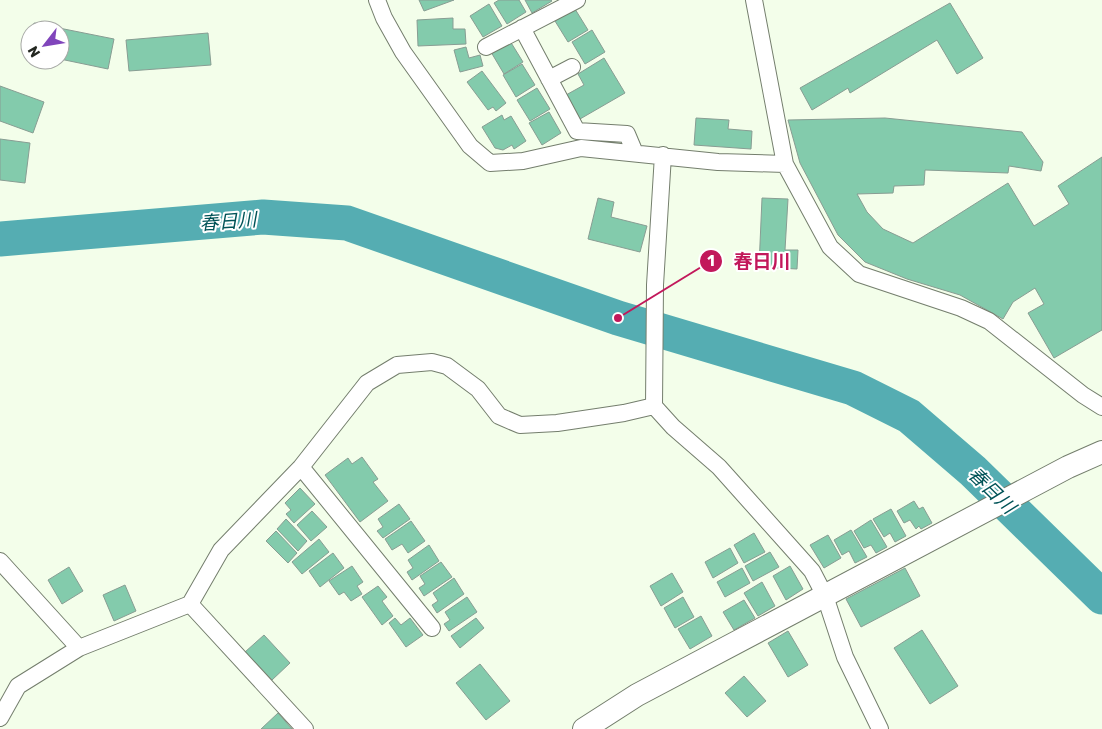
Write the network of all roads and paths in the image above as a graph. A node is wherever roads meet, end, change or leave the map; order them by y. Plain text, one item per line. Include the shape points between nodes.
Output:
1 (377, 0) edge
2 (577, 0) edge
3 (754, 0) edge
4 (522, 28) junction
5 (486, 47) dead end
6 (572, 67) dead end
7 (549, 79) junction
8 (635, 153) junction
9 (663, 155) junction
10 (785, 164) junction
11 (654, 406) junction
12 (1102, 406) edge
13 (1102, 452) edge
14 (301, 467) junction
15 (0, 561) edge
16 (825, 596) junction
17 (190, 604) junction
18 (432, 628) dead end
19 (79, 648) junction
20 (0, 718) edge
21 (305, 729) edge
22 (584, 729) edge
23 (880, 729) edge

1 - 8 street via 403,52 470,146 490,162 523,161 581,148
2 - 4 street
3 - 10 street
4 - 5 street
4 - 7 street
6 - 7 street
7 - 8 street via 577,131 627,134
8 - 9 street
9 - 10 street via 718,162
9 - 11 street via 655,285
10 - 12 street via 830,247 859,274 961,308 989,321 1082,395
11 - 14 street via 557,423 520,425 499,416 478,389 447,366 432,362 397,365 366,383
11 - 16 street via 673,428 719,467 812,570
13 - 16 street via 1068,466
14 - 17 street via 221,550
14 - 18 street
15 - 19 street
16 - 22 street via 637,695
16 - 23 street via 845,657
17 - 19 street
17 - 21 street
19 - 20 street via 18,686

